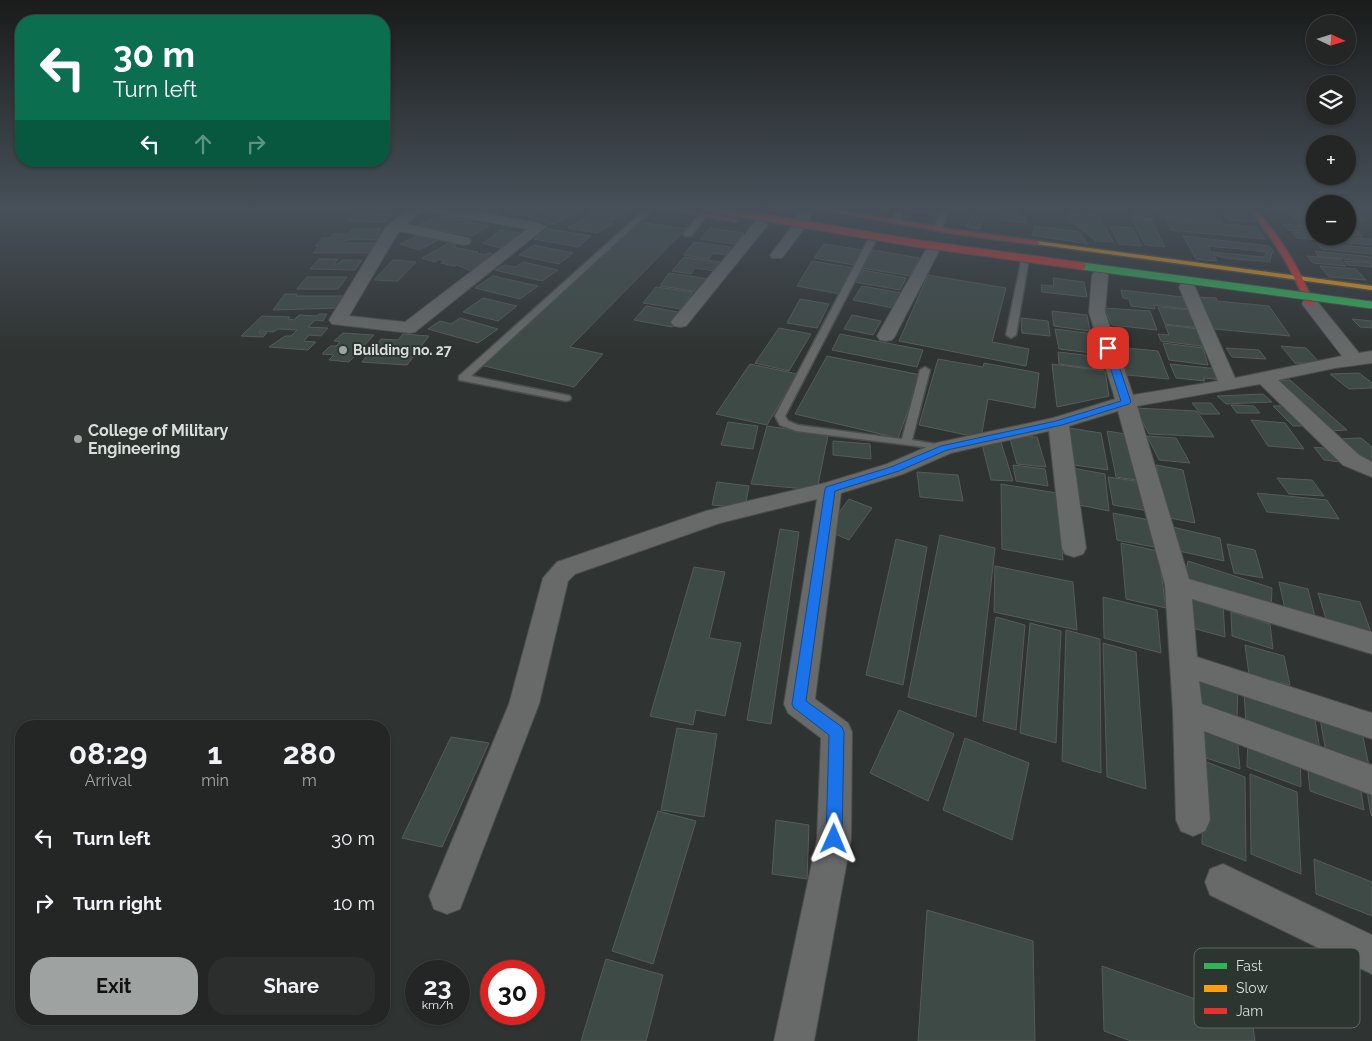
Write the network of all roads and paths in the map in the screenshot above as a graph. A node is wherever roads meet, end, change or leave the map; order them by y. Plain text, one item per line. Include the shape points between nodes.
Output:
1 (377, 256) edge
2 (502, 256) edge
3 (598, 256) edge
4 (735, 256) edge
5 (864, 256) edge
6 (930, 256) edge
7 (964, 256) edge
8 (1002, 256) edge
9 (1069, 256) edge
10 (1124, 256) edge
11 (1285, 256) edge
12 (1024, 264) junction
13 (1100, 275) junction
14 (1301, 280) junction
15 (1187, 287) junction
16 (1372, 288) edge
17 (1372, 294) edge
18 (1310, 304) junction
19 (1372, 305) edge
20 (1372, 313) edge
21 (680, 322) dead end
22 (1011, 335) dead end
23 (886, 336) dead end
24 (1363, 358) edge
25 (925, 370) dead end
26 (1264, 378) junction
27 (1229, 385) junction
28 (566, 398) dead end
29 (1126, 402) junction
30 (1058, 423) junction
31 (906, 443) junction
32 (944, 448) junction
33 (1372, 470) edge
34 (830, 489) junction
35 (1074, 548) dead end
36 (1178, 585) junction
37 (1372, 643) edge
38 (1183, 664) junction
39 (1188, 712) junction
40 (1372, 726) edge
41 (1372, 780) edge
42 (1193, 820) dead end
43 (1222, 882) dead end
44 (447, 896) dead end
45 (1358, 948) edge
46 (1360, 949) edge
47 (1372, 955) edge
48 (794, 1041) edge

1 - 2 street via 338,320 410,328
3 - 28 lane via 463,378
4 - 21 street
5 - 31 lane via 780,416 784,423 796,428
6 - 23 street
7 - 12 main road
8 - 19 main road, bridge
9 - 17 main road
10 - 14 main road
11 - 14 main road
12 - 13 main road
12 - 22 lane
13 - 15 main road
13 - 29 street via 1096,312
14 - 16 main road
14 - 18 main road
15 - 18 main road
15 - 27 street
18 - 20 main road
18 - 24 street
24 - 26 street
25 - 31 lane
26 - 27 street
26 - 33 street via 1351,460
27 - 29 street
29 - 30 street
29 - 36 street
30 - 32 street
30 - 35 street
31 - 32 lane
32 - 34 street via 895,469
34 - 44 street via 714,517 566,568 556,578 524,704
34 - 48 street via 799,704 837,732 834,839
36 - 37 street
36 - 38 street
38 - 39 street
38 - 40 street
39 - 41 street
39 - 42 street
43 - 45 street
46 - 47 street

